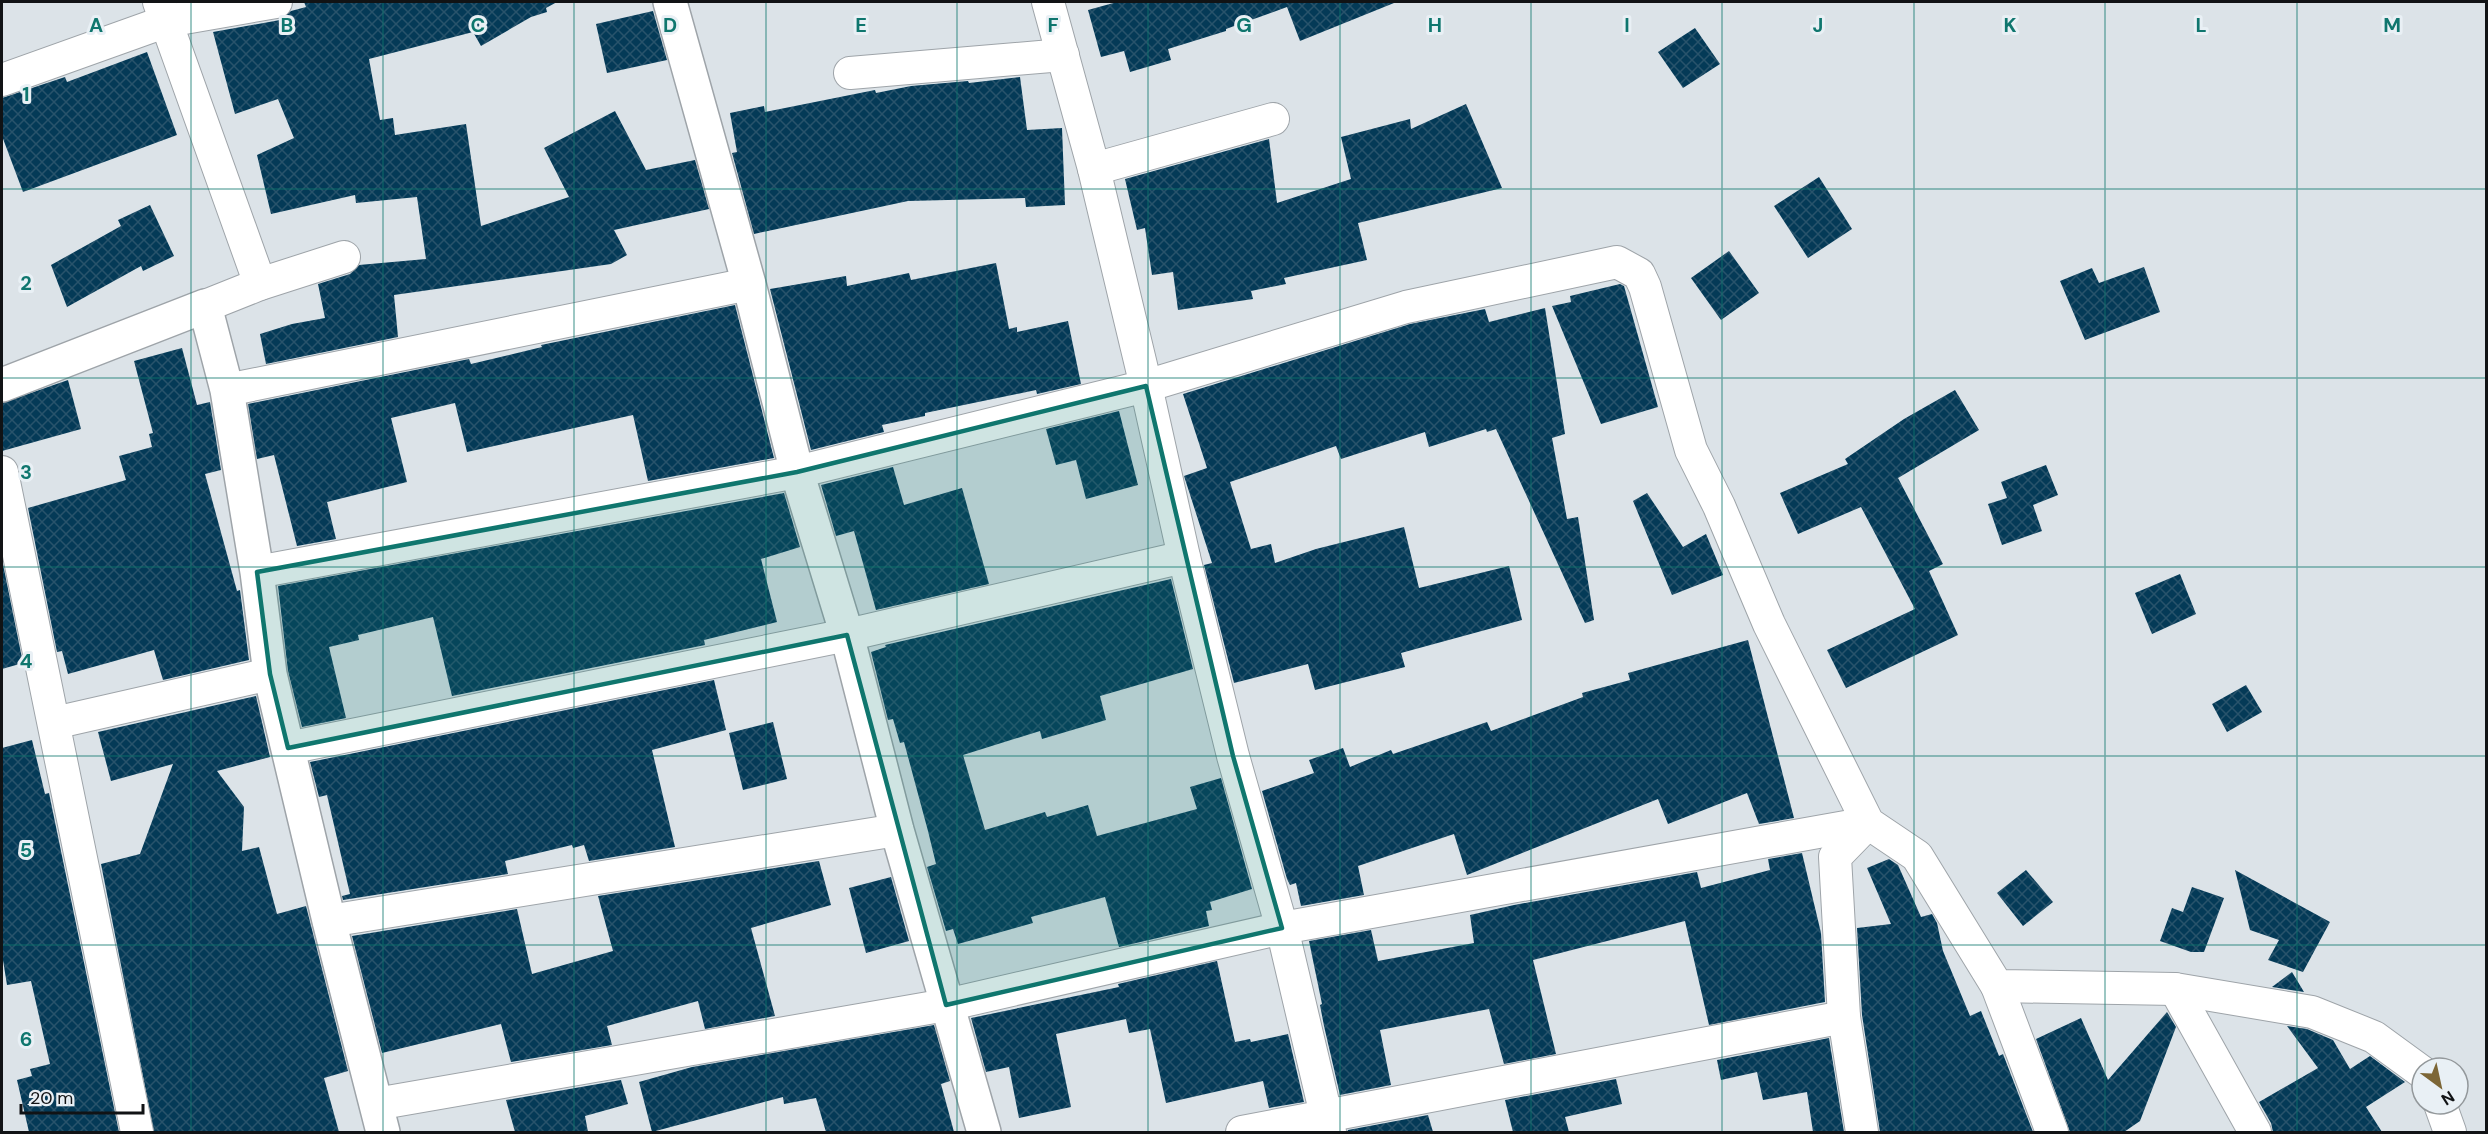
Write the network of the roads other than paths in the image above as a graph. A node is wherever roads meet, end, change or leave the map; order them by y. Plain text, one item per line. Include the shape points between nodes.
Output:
1 (276, 2) edge
2 (670, 2) edge
3 (1048, 2) edge
4 (163, 11) edge
5 (1063, 55) junction
6 (850, 74) dead end
7 (2, 80) edge
8 (1273, 119) dead end
9 (1094, 169) junction
10 (344, 256) dead end
11 (260, 284) junction
12 (749, 284) junction
13 (205, 306) junction
14 (2, 386) edge
15 (1146, 386) junction
16 (227, 390) junction
17 (2, 472) edge
18 (797, 472) junction
19 (1184, 557) junction
20 (256, 572) junction
21 (847, 635) junction
22 (270, 675) junction
23 (54, 723) junction
24 (288, 748) junction
25 (1868, 823) junction
26 (897, 830) junction
27 (329, 921) junction
28 (1282, 928) junction
29 (1997, 986) junction
30 (2175, 988) junction
31 (946, 1005) junction
32 (1844, 1017) junction
33 (2410, 1063) edge
34 (2444, 1116) edge
35 (380, 1118) edge
36 (1327, 1124) edge
37 (137, 1132) edge
38 (984, 1132) edge
39 (1242, 1132) edge
40 (1862, 1132) edge
41 (2052, 1132) edge
42 (2255, 1132) edge
43 (2450, 1132) edge

1 - 4 street
2 - 12 street
3 - 5 street
4 - 7 street
4 - 11 street
5 - 6 street
5 - 9 street
8 - 9 street
9 - 15 street
10 - 11 street
11 - 13 street
12 - 16 street
12 - 18 street
13 - 14 street
13 - 16 street
15 - 18 street
15 - 19 street
15 - 25 street via 1406,307 1617,262 1639,274 1691,450 1769,624
16 - 20 street
17 - 23 street
18 - 20 street
18 - 21 street
19 - 21 street
19 - 28 street via 1233,756
20 - 22 street
21 - 24 street
21 - 26 street
22 - 23 street
22 - 24 street
23 - 37 street
24 - 27 street
25 - 28 street
25 - 29 street via 1917,856
25 - 32 street via 1835,857
26 - 27 street
26 - 31 street
27 - 35 street
28 - 31 street
28 - 36 street
29 - 30 street
29 - 41 street
30 - 33 street via 2312,1012 2374,1037
30 - 42 street
31 - 35 street
31 - 38 street
32 - 36 street
32 - 40 street
34 - 43 street
36 - 39 street

